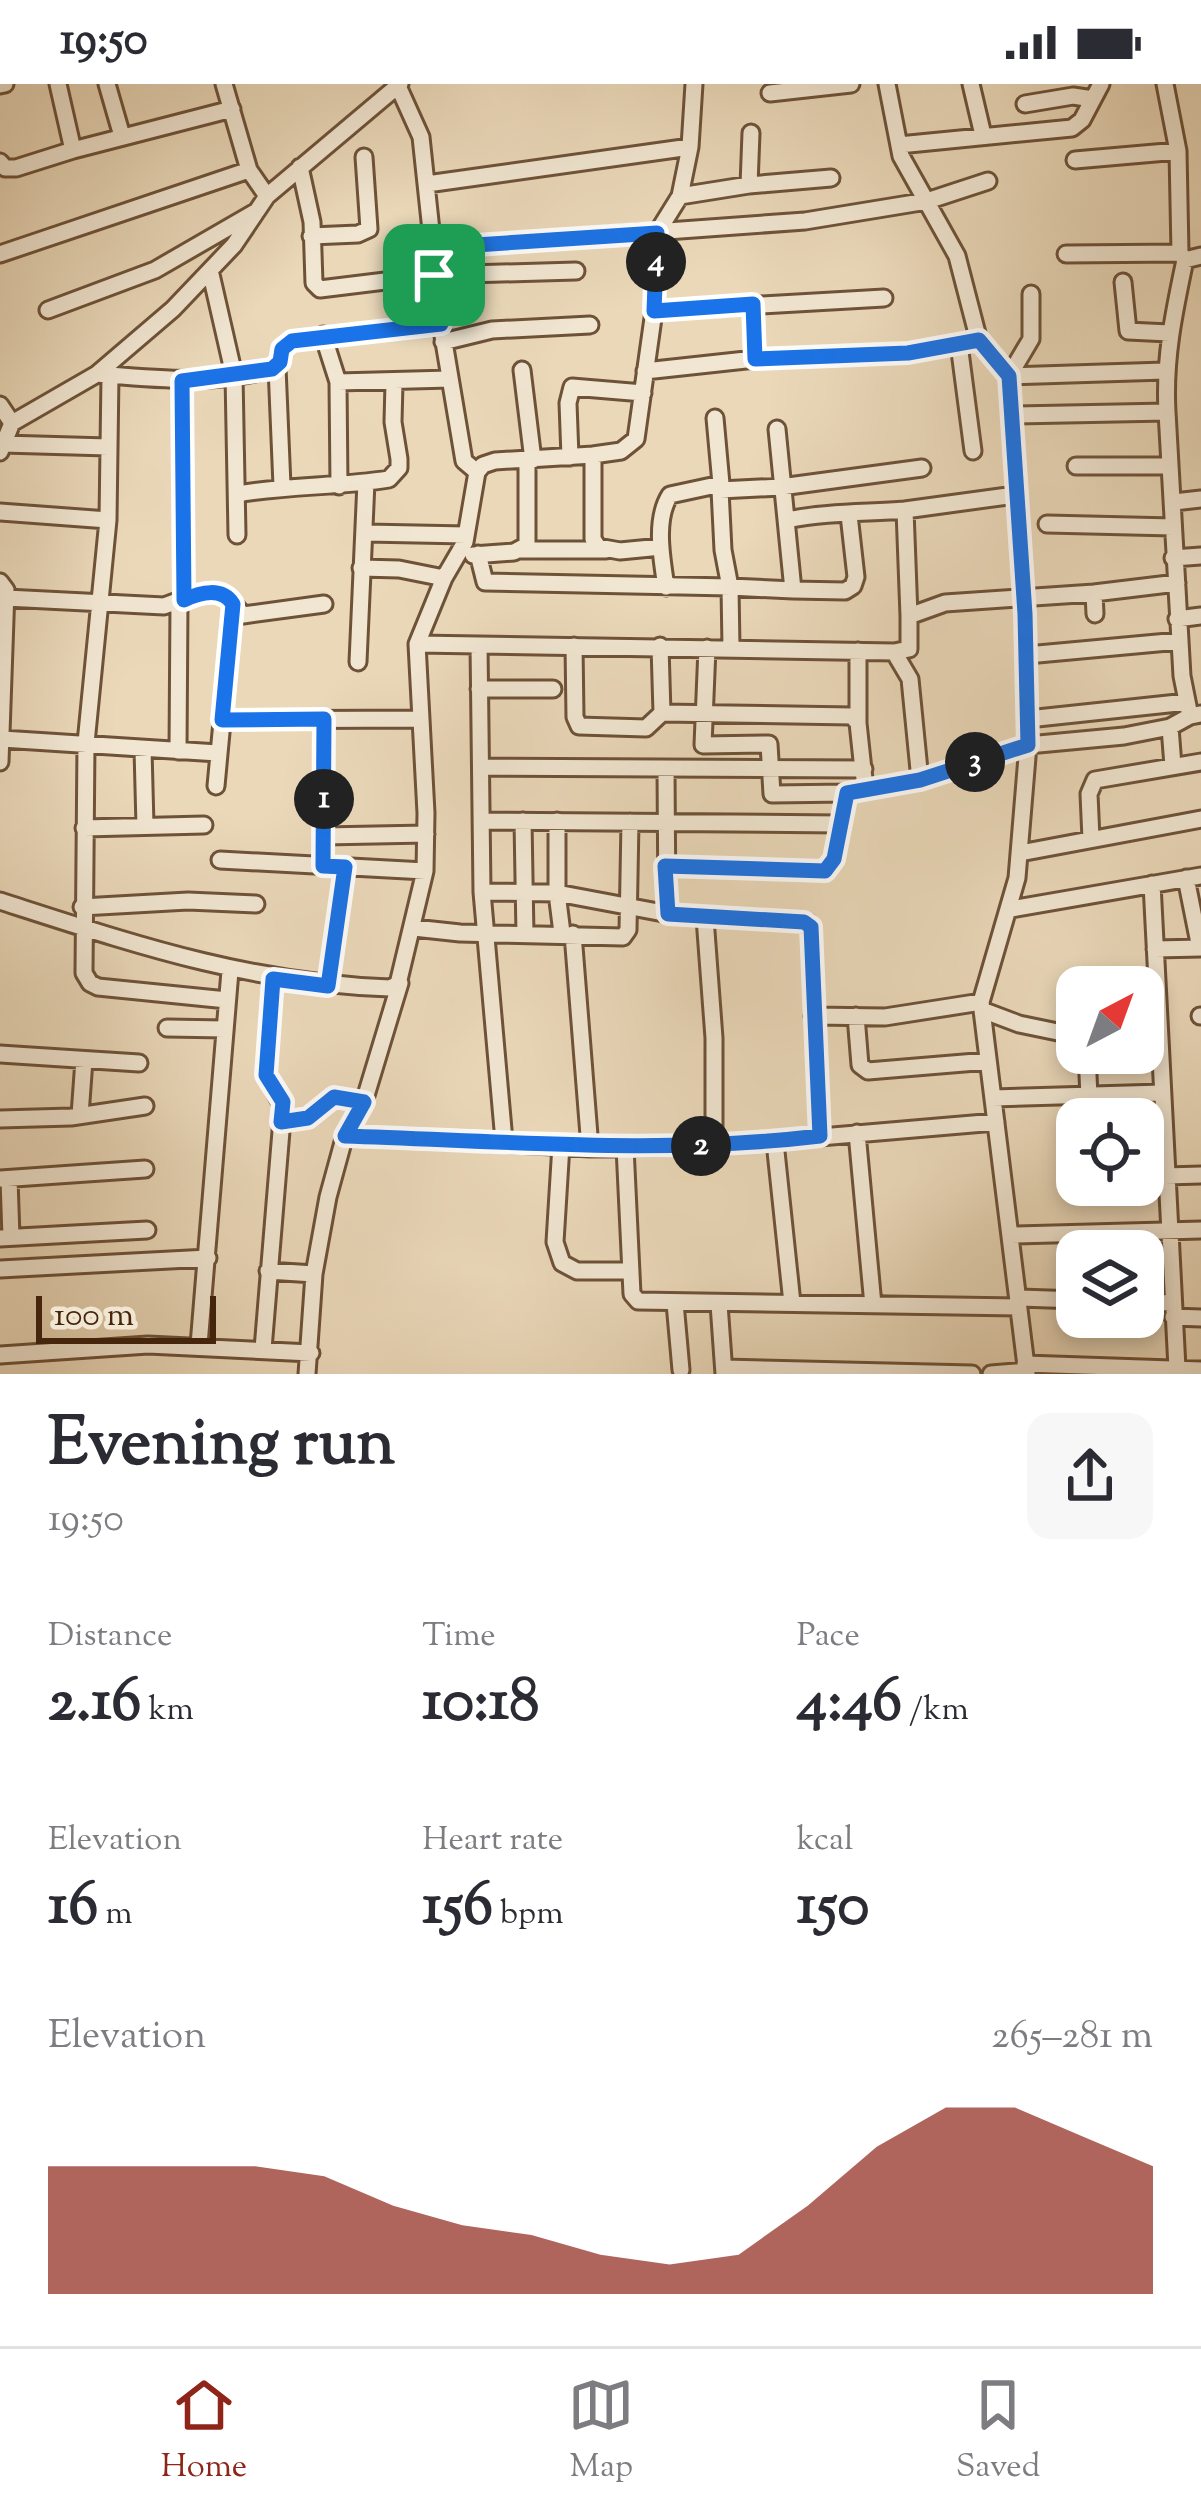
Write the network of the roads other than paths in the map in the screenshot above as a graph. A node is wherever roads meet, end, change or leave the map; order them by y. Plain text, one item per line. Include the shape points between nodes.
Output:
1 (58, 84) edge
2 (107, 84) edge
3 (224, 84) edge
4 (694, 84) edge
5 (851, 84) edge
6 (886, 84) edge
7 (971, 84) edge
8 (1165, 84) edge
9 (399, 85) edge
10 (1097, 92) edge
11 (770, 93) dead end
12 (1025, 104) dead end
13 (232, 109) junction
14 (751, 133) dead end
15 (983, 135) junction
16 (122, 136) junction
17 (899, 145) junction
18 (690, 147) junction
19 (73, 150) junction
20 (1178, 152) junction
21 (364, 157) dead end
22 (1075, 160) dead end
23 (0, 162) edge
24 (300, 167) junction
25 (250, 170) junction
26 (831, 178) dead end
27 (988, 181) dead end
28 (427, 184) junction
29 (749, 184) junction
30 (680, 196) junction
31 (927, 201) junction
32 (263, 203) junction
33 (657, 233) junction
34 (311, 236) junction
35 (430, 248) junction
36 (0, 254) edge
37 (1066, 254) dead end
38 (1188, 256) edge
39 (210, 270) junction
40 (576, 271) dead end
41 (434, 275) junction
42 (1124, 282) dead end
43 (1031, 294) dead end
44 (884, 298) dead end
45 (753, 304) junction
46 (48, 310) dead end
47 (654, 311) junction
48 (441, 324) junction
49 (590, 325) dead end
50 (1169, 333) junction
51 (323, 335) junction
52 (979, 340) junction
53 (443, 342) junction
54 (958, 344) junction
55 (755, 359) junction
56 (277, 367) junction
57 (522, 370) dead end
58 (645, 371) junction
59 (1165, 371) junction
60 (235, 374) junction
61 (103, 375) junction
62 (1009, 376) junction
63 (450, 379) junction
64 (182, 381) junction
65 (338, 382) junction
66 (394, 382) junction
67 (643, 393) junction
68 (0, 405) edge
69 (1167, 412) junction
70 (1012, 415) junction
71 (715, 418) dead end
72 (12, 423) junction
73 (777, 429) dead end
74 (108, 447) junction
75 (1, 448) edge
76 (974, 451) dead end
77 (593, 455) junction
78 (570, 457) junction
79 (530, 460) junction
80 (1076, 466) dead end
81 (1170, 466) junction
82 (922, 468) dead end
83 (477, 472) junction
84 (367, 482) junction
85 (282, 486) junction
86 (338, 486) junction
87 (720, 487) junction
88 (781, 487) junction
89 (237, 494) junction
90 (1016, 495) junction
91 (1201, 499) edge
92 (1174, 502) junction
93 (905, 510) junction
94 (0, 512) edge
95 (849, 515) junction
96 (108, 520) junction
97 (787, 520) junction
98 (1047, 524) dead end
99 (1173, 527) junction
100 (366, 533) junction
101 (237, 535) dead end
102 (466, 535) junction
103 (661, 547) junction
104 (522, 550) junction
105 (606, 550) junction
106 (478, 554) junction
107 (458, 556) junction
108 (1201, 556) edge
109 (1173, 558) junction
110 (361, 568) junction
111 (444, 578) junction
112 (1177, 583) junction
113 (666, 587) junction
114 (730, 587) junction
115 (3, 590) edge
116 (793, 590) junction
117 (1094, 593) junction
118 (1024, 595) junction
119 (182, 601) junction
120 (233, 604) junction
121 (325, 604) dead end
122 (100, 605) junction
123 (1095, 614) dead end
124 (909, 616) junction
125 (1201, 616) edge
126 (1177, 620) junction
127 (1179, 641) junction
128 (417, 644) junction
129 (479, 645) junction
130 (574, 646) junction
131 (660, 646) junction
132 (707, 648) junction
133 (731, 648) junction
134 (858, 651) junction
135 (894, 652) junction
136 (1027, 655) junction
137 (358, 662) dead end
138 (1201, 675) edge
139 (1182, 676) junction
140 (479, 689) junction
141 (553, 689) dead end
142 (1, 700) edge
143 (1193, 710) edge
144 (704, 711) junction
145 (662, 713) junction
146 (420, 718) junction
147 (324, 719) junction
148 (1028, 719) junction
149 (222, 720) junction
150 (858, 723) junction
151 (1170, 727) junction
152 (2, 739) edge
153 (86, 743) junction
154 (1028, 745) junction
155 (143, 749) junction
156 (178, 751) junction
157 (218, 753) junction
158 (1201, 761) edge
159 (0, 762) edge
160 (481, 766) junction
161 (1173, 766) junction
162 (666, 769) junction
163 (769, 769) junction
164 (864, 770) junction
165 (920, 780) junction
166 (216, 786) dead end
167 (871, 789) junction
168 (847, 793) junction
169 (1201, 819) edge
170 (482, 821) junction
171 (523, 821) junction
172 (557, 821) junction
173 (630, 822) junction
174 (665, 822) junction
175 (841, 824) junction
176 (204, 825) dead end
177 (145, 826) junction
178 (84, 827) junction
179 (426, 834) junction
180 (324, 836) junction
181 (1091, 839) junction
182 (1020, 853) junction
183 (220, 860) dead end
184 (323, 866) junction
185 (665, 866) junction
186 (345, 867) junction
187 (424, 871) junction
188 (1194, 877) edge
189 (1152, 884) junction
190 (482, 892) junction
191 (526, 892) junction
192 (557, 893) junction
193 (0, 902) edge
194 (256, 904) dead end
195 (82, 907) junction
196 (630, 908) junction
197 (1011, 909) junction
198 (668, 914) junction
199 (705, 918) junction
200 (82, 927) junction
201 (414, 928) junction
202 (485, 934) junction
203 (567, 934) junction
204 (525, 935) junction
205 (1200, 948) edge
206 (1155, 949) junction
207 (1154, 966) edge
208 (230, 971) junction
209 (273, 979) junction
210 (401, 980) junction
211 (328, 986) junction
212 (227, 1000) junction
213 (982, 1006) junction
214 (813, 1016) junction
215 (856, 1016) junction
216 (167, 1028) dead end
217 (225, 1029) junction
218 (1056, 1032) edge
219 (0, 1054) edge
220 (84, 1060) junction
221 (988, 1061) junction
222 (139, 1063) dead end
223 (1088, 1074) edge
224 (1158, 1074) edge
225 (1162, 1093) junction
226 (1089, 1094) junction
227 (993, 1098) junction
228 (1089, 1098) edge
229 (364, 1102) junction
230 (145, 1106) dead end
231 (80, 1115) junction
232 (0, 1119) edge
233 (281, 1122) junction
234 (996, 1122) junction
235 (857, 1133) junction
236 (345, 1136) junction
237 (820, 1136) junction
238 (504, 1141) junction
239 (775, 1142) junction
240 (561, 1145) junction
241 (714, 1146) junction
242 (590, 1148) junction
243 (625, 1148) junction
244 (145, 1169) dead end
245 (1201, 1175) edge
246 (1166, 1176) junction
247 (4, 1179) edge
248 (147, 1230) dead end
249 (1201, 1230) edge
250 (1164, 1231) edge
251 (1168, 1231) junction
252 (1056, 1234) edge
253 (1012, 1235) junction
254 (6, 1238) edge
255 (208, 1258) junction
256 (0, 1269) edge
257 (268, 1270) junction
258 (631, 1271) junction
259 (314, 1274) junction
260 (1056, 1301) edge
261 (1019, 1302) junction
262 (793, 1303) junction
263 (675, 1304) junction
264 (719, 1304) junction
265 (872, 1305) junction
266 (1164, 1308) edge
267 (1172, 1310) junction
268 (1201, 1318) edge
269 (199, 1345) junction
270 (263, 1349) junction
271 (311, 1353) junction
272 (0, 1355) edge
273 (682, 1370) dead end
274 (1026, 1370) edge
275 (1188, 1370) edge
276 (724, 1371) edge
277 (860, 1373) edge
278 (307, 1374) edge
279 (972, 1374) edge
280 (991, 1374) edge

1 - 19 street
2 - 16 street
3 - 13 street
4 - 18 street
5 - 11 street
6 - 17 street
7 - 15 street
8 - 20 street
9 - 24 street
9 - 28 street via 421,137
10 - 12 street
10 - 15 street via 1072,128
13 - 16 street
13 - 25 street
14 - 29 street
15 - 17 street
16 - 19 street
17 - 31 street
18 - 28 street
18 - 30 street
19 - 23 street via 16,168
20 - 22 street
20 - 38 street
21 - 34 street via 369,229
24 - 32 street
24 - 34 street
25 - 32 street
25 - 36 street
26 - 29 street
27 - 31 street
28 - 35 street
29 - 30 street
30 - 33 street
31 - 33 street
31 - 52 street via 957,256
32 - 39 street
32 - 46 street via 155,270
33 - 35 street
33 - 47 street
34 - 41 street via 320,289
35 - 41 street
37 - 38 street
38 - 50 street
39 - 60 street
39 - 61 street
40 - 41 street
41 - 48 street
42 - 50 street via 1128,331
43 - 62 street via 1031,339
44 - 45 street
45 - 47 street
45 - 55 street
47 - 58 street
48 - 51 street
48 - 53 street
49 - 53 street via 492,330
50 - 59 street
51 - 56 street via 285,345
51 - 65 street
52 - 54 street
52 - 62 street
53 - 63 street
54 - 55 street
54 - 76 street
55 - 58 street
56 - 60 street
56 - 85 street
57 - 79 street
58 - 67 street
59 - 62 street
59 - 69 street
60 - 64 street
60 - 89 street
61 - 64 street
61 - 72 street
61 - 74 street
62 - 70 street
63 - 66 street
63 - 83 street via 464,461
64 - 119 street
65 - 66 street
65 - 86 street
66 - 84 street via 398,469
67 - 77 street via 631,447
67 - 78 street via 572,387
68 - 72 street
69 - 70 street
69 - 81 street
70 - 90 street
71 - 87 street
72 - 75 street
73 - 88 street
74 - 75 street
74 - 96 street
77 - 78 street
77 - 105 street via 593,538
78 - 79 street
79 - 83 street via 495,461
79 - 104 street
80 - 81 street
81 - 92 street
82 - 88 street
83 - 102 street
84 - 86 street
84 - 100 street
85 - 86 street
85 - 89 street
87 - 88 street
87 - 103 street via 670,495
87 - 114 street
88 - 97 street
89 - 101 street
90 - 93 street
90 - 118 street
91 - 92 street
92 - 99 street
93 - 95 street
93 - 124 street
94 - 96 street
95 - 97 street
95 - 116 street via 853,586
96 - 122 street
97 - 116 street
98 - 99 street
99 - 109 street
100 - 102 street
100 - 110 street
102 - 107 street
103 - 105 street
103 - 113 street
104 - 105 street
104 - 106 street
106 - 107 street
106 - 113 street via 485,582
107 - 111 street
108 - 109 street
109 - 112 street
110 - 111 street
110 - 137 street
111 - 128 street
112 - 117 street
112 - 126 street
113 - 114 street
114 - 116 street
114 - 133 street
115 - 122 street
115 - 142 street
117 - 118 street
117 - 123 street
118 - 124 street via 945,603
118 - 136 street
119 - 120 street via 215,593
119 - 122 street
119 - 156 street
120 - 121 street via 243,615
120 - 149 street
122 - 153 street
124 - 135 street via 909,649
125 - 126 street
126 - 127 street
127 - 136 street
127 - 139 street
128 - 129 street
128 - 146 street
129 - 130 street
129 - 140 street
130 - 131 street
130 - 145 street via 579,726 646,728
131 - 132 street
131 - 145 street
132 - 133 street
132 - 144 street
133 - 134 street
134 - 135 street
134 - 150 street
135 - 165 street via 910,679
136 - 148 street
138 - 139 street
139 - 143 street
140 - 141 street
140 - 160 street
142 - 152 street
143 - 148 street
143 - 151 street
144 - 145 street
144 - 150 street via 842,715
144 - 163 street via 703,745 769,744
146 - 147 street
146 - 179 street
147 - 149 street
147 - 180 street
148 - 154 street
149 - 157 street
150 - 164 street
151 - 154 street
151 - 161 street
152 - 153 street
152 - 159 street
153 - 155 street
153 - 178 street
154 - 165 street
154 - 182 street
155 - 156 street
155 - 177 street
156 - 157 street
157 - 166 street
158 - 161 street
160 - 162 street
160 - 170 street
161 - 181 street via 1095,780
162 - 163 street
162 - 174 street
163 - 164 street
163 - 168 street via 772,794
164 - 167 street
165 - 167 street
167 - 168 street
168 - 175 street
169 - 181 street
170 - 171 street
170 - 190 street
171 - 172 street
171 - 191 street
172 - 173 street
172 - 192 street
173 - 174 street
173 - 196 street
174 - 175 street
174 - 185 street
175 - 185 street via 825,871
176 - 177 street
177 - 178 street
178 - 195 street
179 - 180 street
179 - 187 street
180 - 184 street
181 - 182 street
182 - 197 street
183 - 184 street
184 - 186 street
185 - 198 street
186 - 187 street
186 - 211 street
187 - 201 street
188 - 189 street
188 - 205 street
189 - 197 street
189 - 206 street
190 - 191 street
190 - 202 street
191 - 192 street
191 - 204 street
192 - 196 street
192 - 203 street
193 - 200 street
194 - 195 street
195 - 200 street
196 - 198 street
196 - 203 street via 626,936
197 - 213 street
198 - 199 street
199 - 214 street via 808,923
199 - 241 street
200 - 208 street
200 - 212 street via 84,973 94,986
201 - 202 street
201 - 210 street
202 - 204 street
202 - 238 street
203 - 204 street
203 - 242 street
205 - 206 street
206 - 207 street
208 - 209 street
208 - 212 street
209 - 211 street
209 - 233 street via 266,1075 283,1102
210 - 211 street via 390,988
210 - 229 street
212 - 217 street
213 - 215 street
213 - 218 street
213 - 221 street
214 - 215 street
214 - 237 street
215 - 221 street via 860,1064 868,1071
216 - 217 street
217 - 255 street
219 - 220 street
220 - 222 street
220 - 231 street
221 - 227 street
223 - 226 street
224 - 225 street
225 - 226 street
225 - 246 street
226 - 227 street
226 - 228 street
227 - 234 street
229 - 233 street via 334,1097 308,1118
229 - 236 street
230 - 231 street
231 - 232 street
233 - 257 street
234 - 235 street
234 - 253 street
235 - 237 street
235 - 265 street
236 - 238 street
236 - 259 street
237 - 239 street
238 - 240 street
239 - 241 street
239 - 262 street
240 - 242 street
240 - 258 street via 555,1243 562,1263 577,1271
241 - 243 street
242 - 243 street
243 - 258 street
244 - 247 street
245 - 246 street
246 - 251 street
247 - 254 street
248 - 254 street
249 - 251 street
250 - 251 street
251 - 267 street
252 - 253 street
253 - 261 street
255 - 256 street
255 - 269 street
257 - 259 street
257 - 270 street
258 - 263 street via 634,1299
259 - 271 street
260 - 261 street
261 - 265 street
261 - 274 street
262 - 264 street
262 - 265 street
263 - 264 street
263 - 273 street
264 - 276 street
266 - 267 street
267 - 268 street
267 - 275 street
269 - 270 street
269 - 272 street
270 - 271 street
271 - 278 street
274 - 275 street
274 - 280 street
276 - 277 street
277 - 279 street

